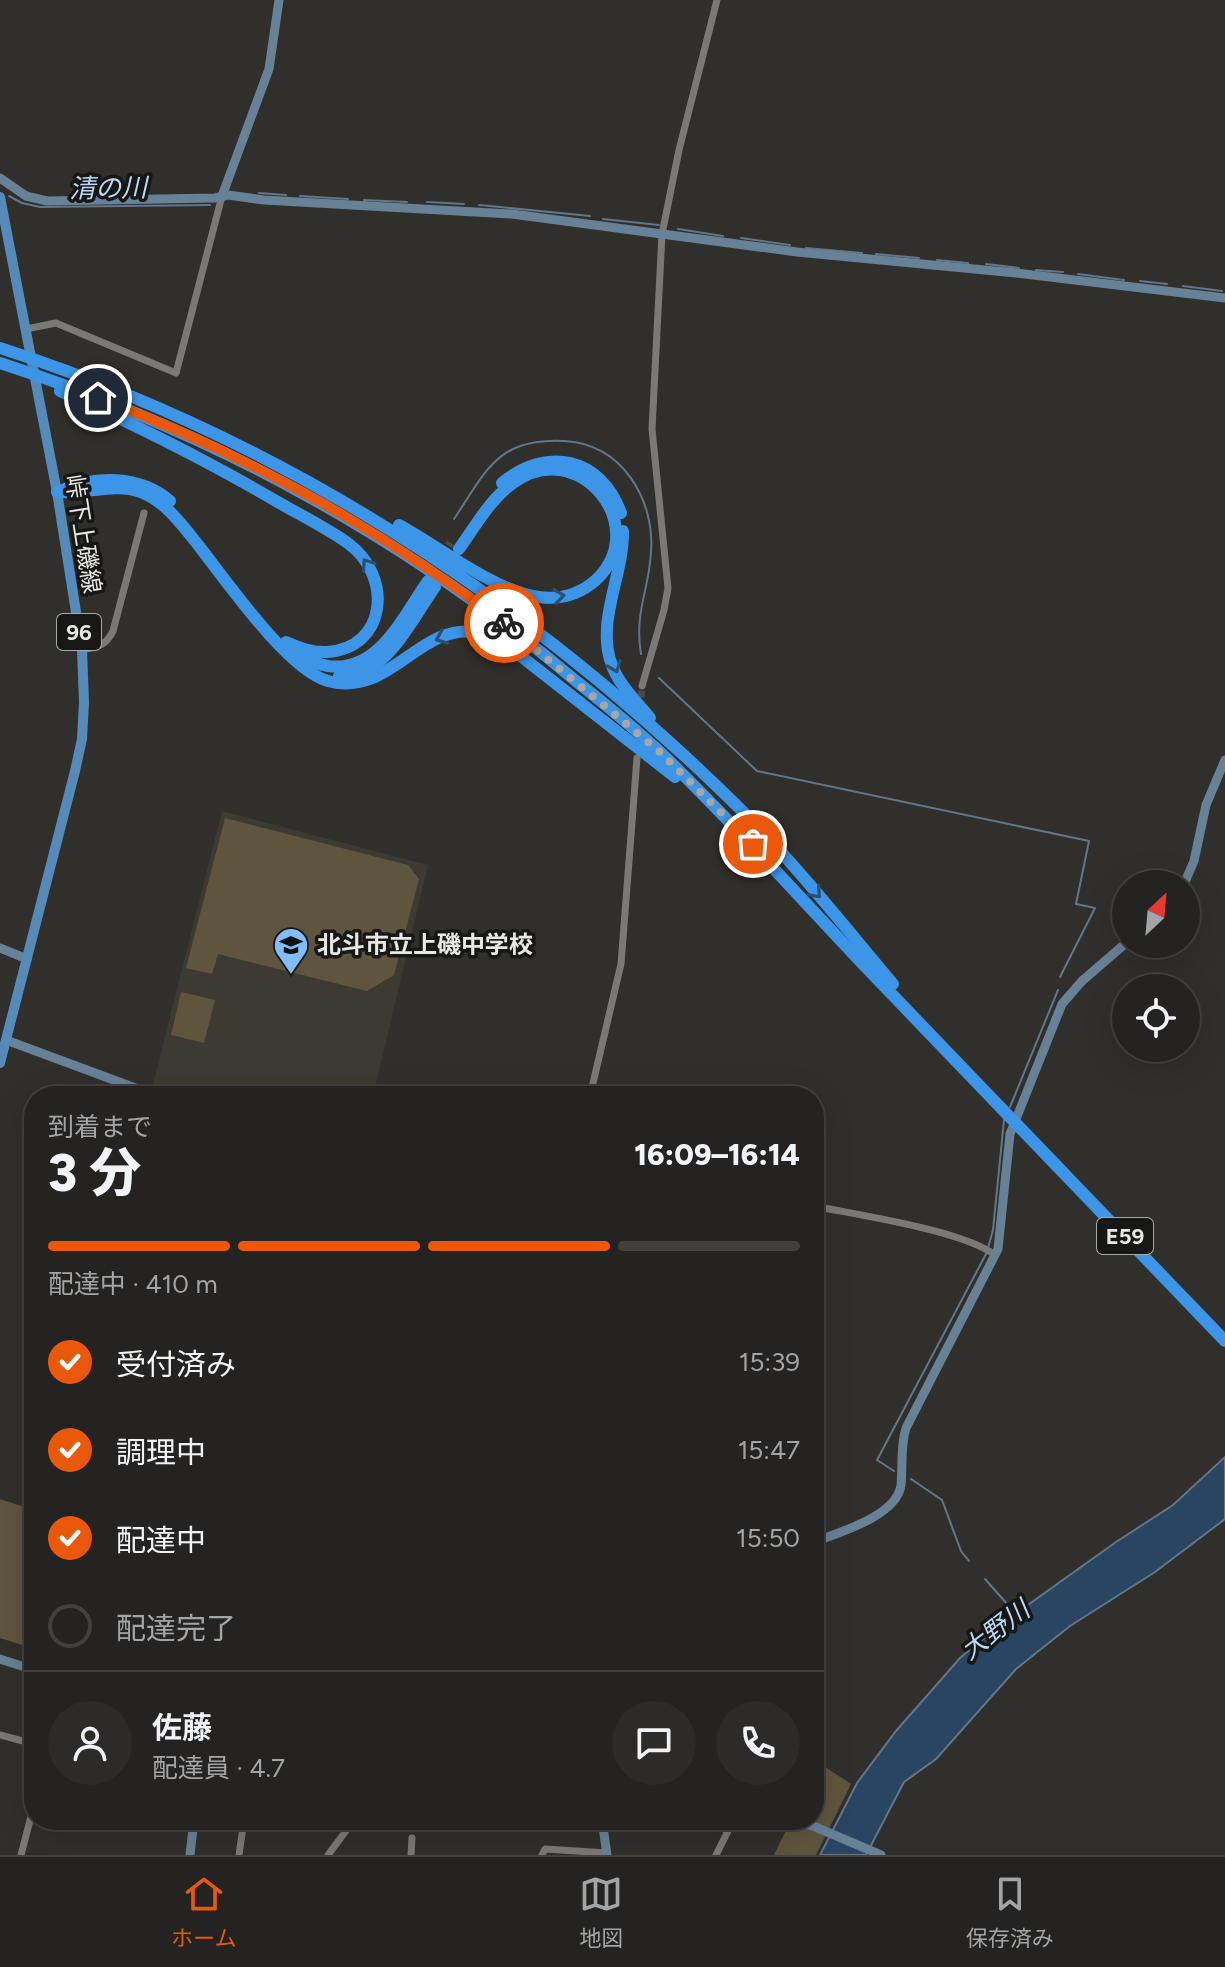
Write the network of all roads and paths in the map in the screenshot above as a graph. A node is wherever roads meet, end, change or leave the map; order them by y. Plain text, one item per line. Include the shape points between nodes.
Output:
1 (279, 0) edge
2 (717, 0) edge
3 (0, 178) edge
4 (222, 196) junction
5 (0, 197) edge
6 (662, 234) junction
7 (1225, 298) edge
8 (26, 329) junction
9 (0, 348) edge
10 (0, 365) edge
11 (48, 382) junction
12 (289, 469) junction
13 (57, 492) junction
14 (144, 513) dead end
15 (286, 642) junction
16 (82, 650) junction
17 (308, 672) junction
18 (642, 686) tunnel mouth
19 (668, 741) junction
20 (637, 758) dead end
21 (1225, 760) edge
22 (753, 844) junction
23 (1190, 870) edge
24 (0, 948) edge
25 (1112, 955) edge
26 (27, 959) junction
27 (6, 1040) junction
28 (949, 1051) junction
29 (0, 1063) edge
30 (130, 1086) edge
31 (592, 1086) edge
32 (824, 1208) edge
33 (990, 1251) junction
34 (1225, 1341) edge
35 (824, 1538) edge
36 (0, 1659) edge
37 (24, 1667) edge
38 (0, 1736) edge
39 (24, 1742) edge
40 (28, 1830) edge
41 (193, 1830) edge
42 (243, 1830) edge
43 (347, 1830) edge
44 (603, 1830) edge
45 (726, 1830) edge
46 (822, 1830) edge
47 (412, 1838) dead end
48 (607, 1854) edge
49 (21, 1855) edge
50 (190, 1855) edge
51 (239, 1855) edge
52 (328, 1855) edge
53 (411, 1855) edge
54 (542, 1855) edge
55 (716, 1855) edge
56 (881, 1855) edge

1 - 4 street via 266,77
2 - 6 street
3 - 4 street via 26,196 47,201
4 - 6 street via 512,214
4 - 8 street via 176,373 56,323
5 - 8 main road, 峠下上磯線 / 96
6 - 7 street
6 - 18 street via 652,429 668,588
8 - 13 main road, 峠下上磯線 / 96
9 - 12 highway, E59 via 153,404
10 - 11 highway
15 -> 11 highway via 326,652 364,636 378,602 374,572 366,559 349,544 175,445
11 - 22 highway, E59 via 221,449 341,513 428,568 537,647 626,722
12 - 19 highway, E59 via 471,582
12 -> 19 highway via 404,527 505,587 542,598 574,594 589,586 611,558 615,521 599,489 584,478 543,469 521,478 456,547 497,487 515,472 529,464 566,461 588,470 615,497 622,516 624,535 607,627 612,666
13 - 15 highway via 116,480 157,490 187,519
13 - 16 main road, 峠下上磯線 / 96
13 - 17 highway via 114,488 158,501 277,643
14 - 16 street via 113,631 99,647
15 - 17 highway via 317,664 341,668 357,663 375,654 431,584 376,665 334,676
16 - 26 main road, 峠下上磯線 / 96 via 82,739
22 -> 17 highway via 640,748 522,657 485,635 449,634 391,670 360,682 328,681
19 -> 28 highway, E59 via 742,811
20 - 31 street via 621,964
21 - 23 street via 1206,805
22 - 28 highway, E59
24 - 26 street
25 - 33 street via 1062,1004 1010,1134 1000,1239
26 - 27 main road, 峠下上磯線 / 96
27 - 29 main road, 峠下上磯線 / 96
27 - 30 street
28 - 34 highway, E59
32 - 33 street via 940,1233
33 - 35 street via 906,1428 894,1503
36 - 37 street
38 - 39 street
40 - 49 street
41 - 50 street
42 - 51 street
43 - 52 street
44 - 48 street
45 - 55 street
46 - 56 street
47 - 53 street
48 - 54 street via 545,1849

